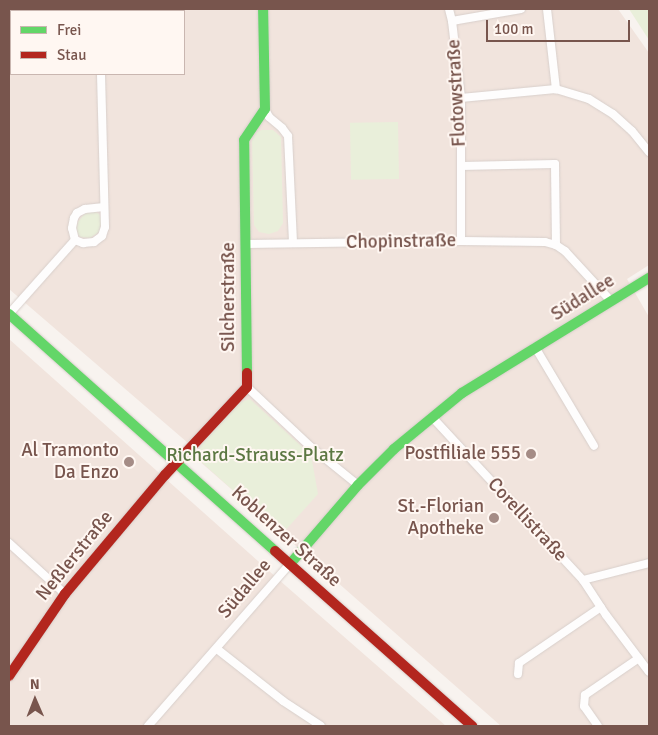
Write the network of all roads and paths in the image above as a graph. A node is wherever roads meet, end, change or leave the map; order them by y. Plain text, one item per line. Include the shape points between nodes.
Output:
1 (264, 9) edge
2 (449, 9) edge
3 (521, 9) edge
4 (547, 9) edge
5 (452, 21) junction
6 (101, 75) edge
7 (556, 89) junction
8 (461, 98) junction
9 (265, 110) junction
10 (649, 152) edge
11 (461, 166) junction
12 (104, 207) junction
13 (76, 240) junction
14 (461, 241) junction
15 (292, 243) junction
16 (246, 244) junction
17 (556, 244) junction
18 (649, 278) edge
19 (611, 301) junction
20 (9, 314) edge
21 (535, 347) junction
22 (247, 387) junction
23 (432, 417) junction
24 (594, 446) dead end
25 (176, 463) junction
26 (358, 485) junction
27 (9, 543) edge
28 (649, 563) edge
29 (290, 564) junction
30 (583, 580) junction
31 (65, 594) junction
32 (601, 608) junction
33 (218, 649) junction
34 (639, 658) junction
35 (649, 672) edge
36 (518, 674) dead end
37 (9, 676) edge
38 (149, 726) edge
39 (321, 726) edge
40 (472, 726) edge
41 (598, 726) edge

1 - 9 street
2 - 5 street, Flotowstraße
3 - 5 street, Flotowstraße
4 - 7 street
5 - 8 street, Flotowstraße
6 - 12 street
7 - 8 street
7 - 10 street via 588,99 613,114
8 - 11 street, Flotowstraße
9 - 15 street via 288,136
9 - 16 street, Silcherstraße via 244,140
11 - 14 street, Flotowstraße
11 - 17 street, Flotowstraße via 555,164
12 - 13 street via 77,213 73,222
12 - 13 street via 104,232 100,238 91,243
13 - 20 street
14 - 15 street, Chopinstraße
14 - 17 street, Chopinstraße
15 - 16 street, Chopinstraße
16 - 22 street, Silcherstraße
17 - 19 street
18 - 19 street, Südallee
19 - 21 street, Südallee
20 - 25 street, Koblenzer Straße
21 - 23 street, Südallee via 462,393
21 - 24 street
22 - 25 street
22 - 26 street
23 - 26 street, Südallee
23 - 30 street, Corellistraße
25 - 29 street, Koblenzer Straße
25 - 31 street, Neßlerstraße
26 - 29 street, Südallee
27 - 31 street
28 - 30 street
29 - 33 street, Südallee
29 - 40 street, Koblenzer Straße
30 - 32 street, Corellistraße
31 - 37 street, Neßlerstraße
32 - 34 street, Corellistraße
32 - 36 street via 519,663
33 - 38 street, Südallee
33 - 39 street
34 - 35 street, Corellistraße
34 - 41 street via 585,695 583,703

